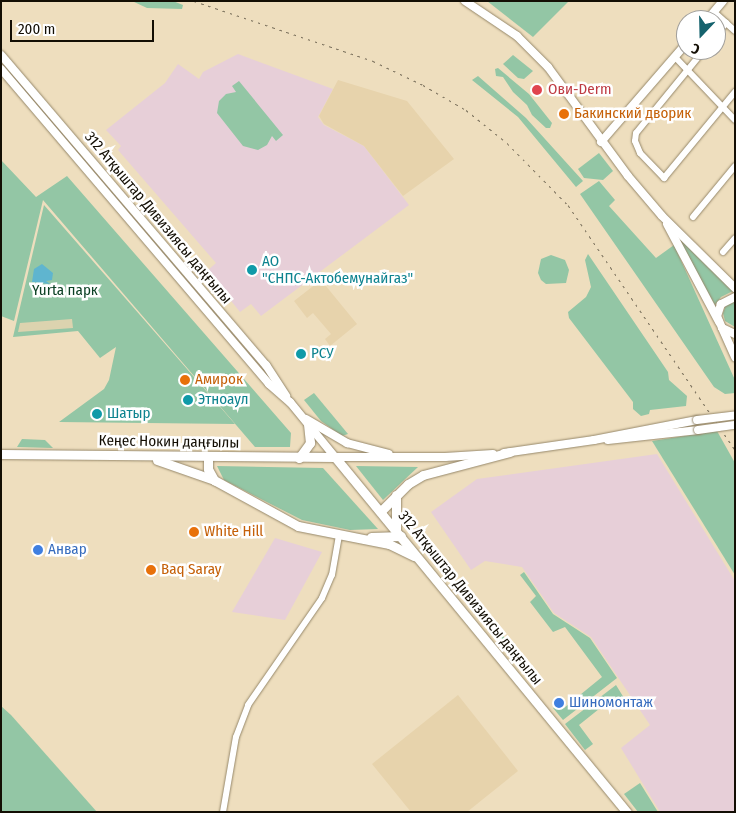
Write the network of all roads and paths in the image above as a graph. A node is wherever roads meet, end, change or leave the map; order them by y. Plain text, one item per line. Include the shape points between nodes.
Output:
1 (465, 1) edge
2 (726, 23) edge
3 (735, 31) edge
4 (1, 55) edge
5 (675, 57) joint
6 (696, 60) edge
7 (1, 69) edge
8 (688, 69) junction
9 (735, 92) edge
10 (722, 106) junction
11 (735, 120) edge
12 (58, 122) junction
13 (51, 128) junction
14 (601, 142) junction
15 (735, 166) edge
16 (662, 216) junction
17 (693, 217) dead end
18 (735, 238) edge
19 (723, 252) dead end
20 (735, 288) edge
21 (735, 297) edge
22 (208, 298) junction
23 (201, 303) junction
24 (720, 325) junction
25 (735, 334) edge
26 (246, 342) junction
27 (238, 348) junction
28 (735, 357) edge
29 (290, 402) junction
30 (299, 414) junction
31 (735, 415) edge
32 (308, 424) junction
33 (735, 424) edge
34 (594, 440) junction
35 (510, 452) junction
36 (1, 454) edge
37 (139, 456) junction
38 (208, 457) junction
39 (335, 457) junction
40 (299, 458) junction
41 (416, 458) junction
42 (214, 480) junction
43 (396, 495) junction
44 (381, 511) junction
45 (398, 532) junction
46 (339, 536) junction
47 (358, 538) junction
48 (416, 557) junction
49 (224, 812) edge
50 (627, 812) edge

1 - 14 main road via 516,36 548,67
2 - 3 street
4 - 12 main road, 312 Атқыштар Дивизиясы даңғылы
5 - 8 street
5 - 14 main road
6 - 8 street
7 - 13 main road, 312 Атқыштар Дивизиясы даңғылы
8 - 10 street
8 - 10 street via 635,138 640,153 664,178
9 - 10 street
10 - 11 street
12 - 13 main road
12 - 22 main road, 312 Атқыштар Дивизиясы даңғылы
13 - 23 main road, 312 Атқыштар Дивизиясы даңғылы
14 - 16 main road
15 - 17 street
16 - 20 main road
16 - 24 main road
18 - 19 street
21 - 24 main road via 721,304
22 - 23 main road
22 - 26 main road, 312 Атқыштар Дивизиясы даңғылы
23 - 27 main road, 312 Атқыштар Дивизиясы даңғылы
24 - 25 main road
24 - 28 main road
26 - 27 main road
26 - 29 main road, 312 Атқыштар Дивизиясы даңғылы via 276,378
27 - 29 main road, 312 Атқыштар Дивизиясы даңғылы
29 - 30 main road, 312 Атқыштар Дивизиясы даңғылы
30 - 32 main road, 312 Атқыштар Дивизиясы даңғылы
30 - 41 main road via 365,450
31 - 34 main road, bridge
32 - 39 main road, 312 Атқыштар Дивизиясы даңғылы
32 - 40 highway via 310,443
33 - 34 main road, bridge
34 - 35 main road
35 - 41 main road
35 - 43 highway via 430,472
36 - 37 highway, Кеңес Нокин даңғылы
37 - 38 highway, Кеңес Нокин даңғылы
37 - 42 highway via 188,469
38 - 40 highway, Кеңес Нокин даңғылы
38 - 42 highway via 208,468
39 - 40 highway, Кеңес Нокин даңғылы
39 - 41 main road
39 - 44 highway, 312 Атқыштар Дивизиясы даңғылы
42 - 46 highway via 283,520
43 - 44 highway
43 - 45 highway
44 - 45 highway, 312 Атқыштар Дивизиясы даңғылы
45 - 47 highway
45 - 48 highway, 312 Атқыштар Дивизиясы даңғылы
46 - 47 highway
46 - 49 street via 332,575 322,598 245,712 236,737
47 - 48 highway via 389,544
48 - 50 highway, 312 Атқыштар Дивизиясы даңғылы

